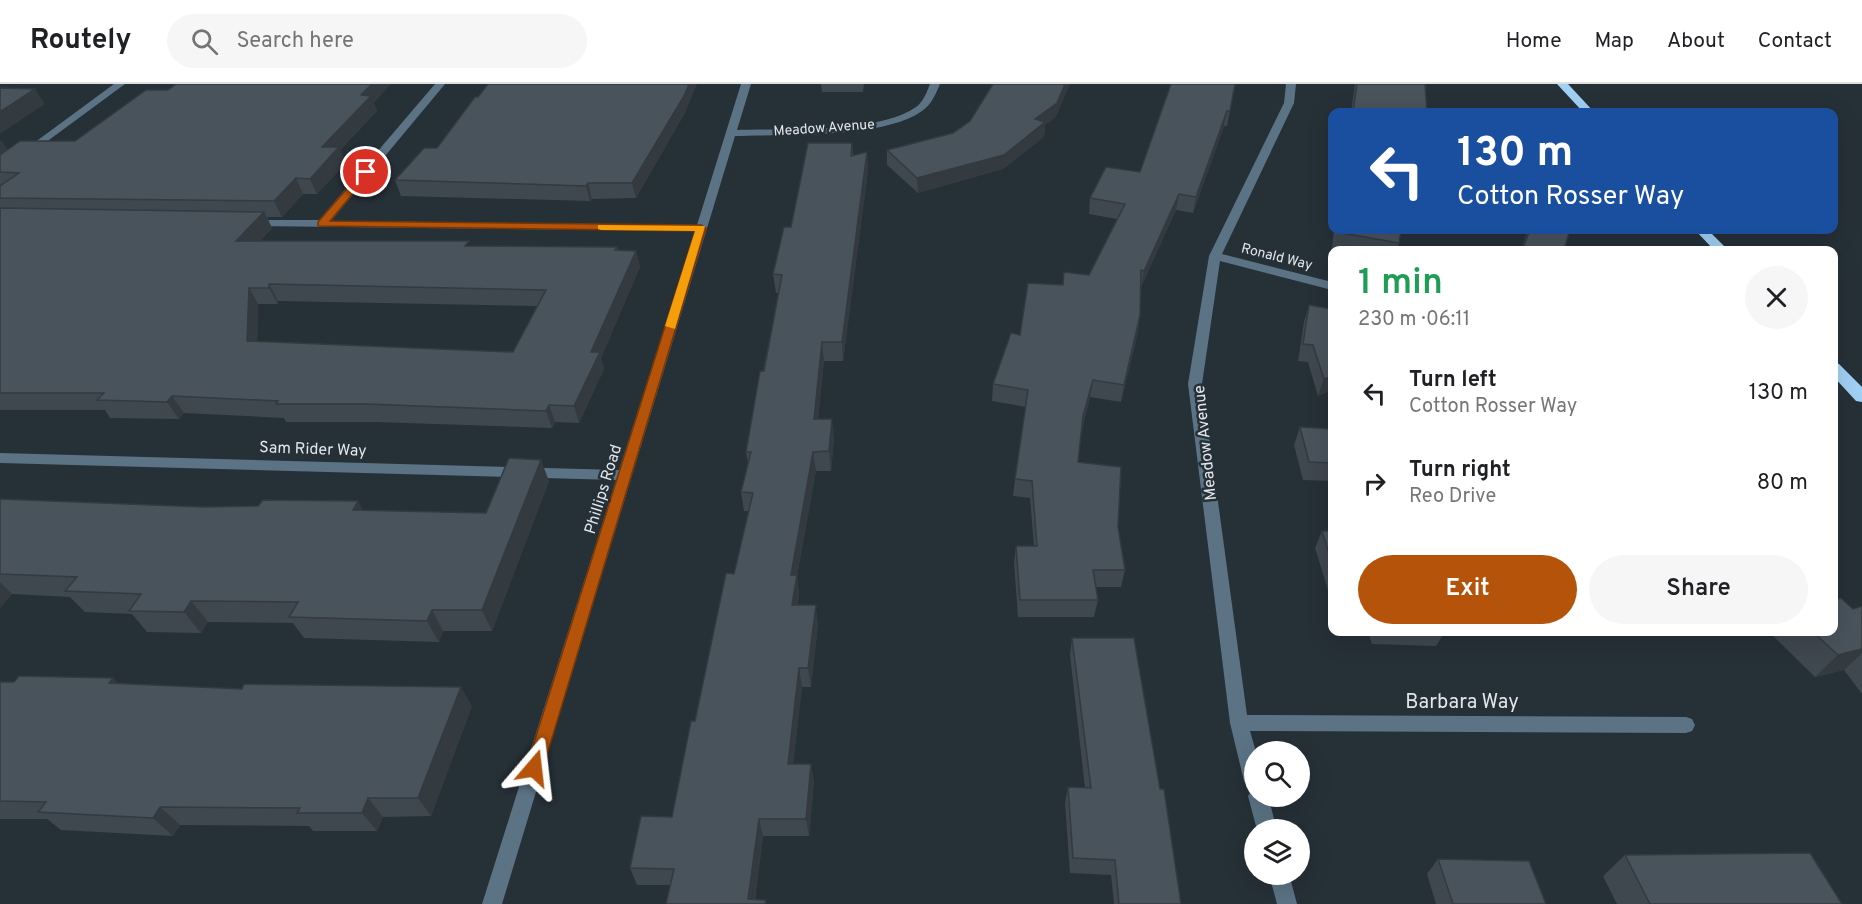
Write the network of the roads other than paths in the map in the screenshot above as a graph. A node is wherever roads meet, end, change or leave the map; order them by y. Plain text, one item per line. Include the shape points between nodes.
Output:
1 (120, 84) edge
2 (440, 84) edge
3 (746, 84) edge
4 (935, 84) edge
5 (1291, 84) edge
6 (1562, 84) edge
7 (1585, 108) edge
8 (731, 133) junction
9 (10, 150) edge
10 (31, 150) junction
11 (0, 173) edge
12 (238, 223) edge
13 (322, 224) junction
14 (701, 228) junction
15 (1705, 234) edge
16 (1717, 246) edge
17 (1215, 256) junction
18 (1328, 285) edge
19 (1838, 372) edge
20 (1862, 397) edge
21 (0, 458) edge
22 (625, 475) junction
23 (1239, 723) junction
24 (1686, 725) dead end
25 (1244, 742) edge
26 (1282, 885) edge
27 (492, 904) edge
28 (1287, 904) edge

1 - 10 street
2 - 13 street
3 - 8 street, Phillips Road
4 - 8 street, Meadow Avenue via 920,109 894,120 867,126
5 - 17 street, Meadow Avenue via 1289,103
6 - 7 highway
8 - 14 street, Phillips Road
9 - 10 street
10 - 11 street
12 - 13 street
13 - 14 street
14 - 22 street, Phillips Road
15 - 16 highway
17 - 18 street, Ronald Way
17 - 23 street, Meadow Avenue via 1195,384
19 - 20 highway
21 - 22 street, Sam Rider Way
22 - 27 street, Phillips Road
23 - 24 street, Barbara Way
23 - 25 street, Meadow Avenue
26 - 28 street

